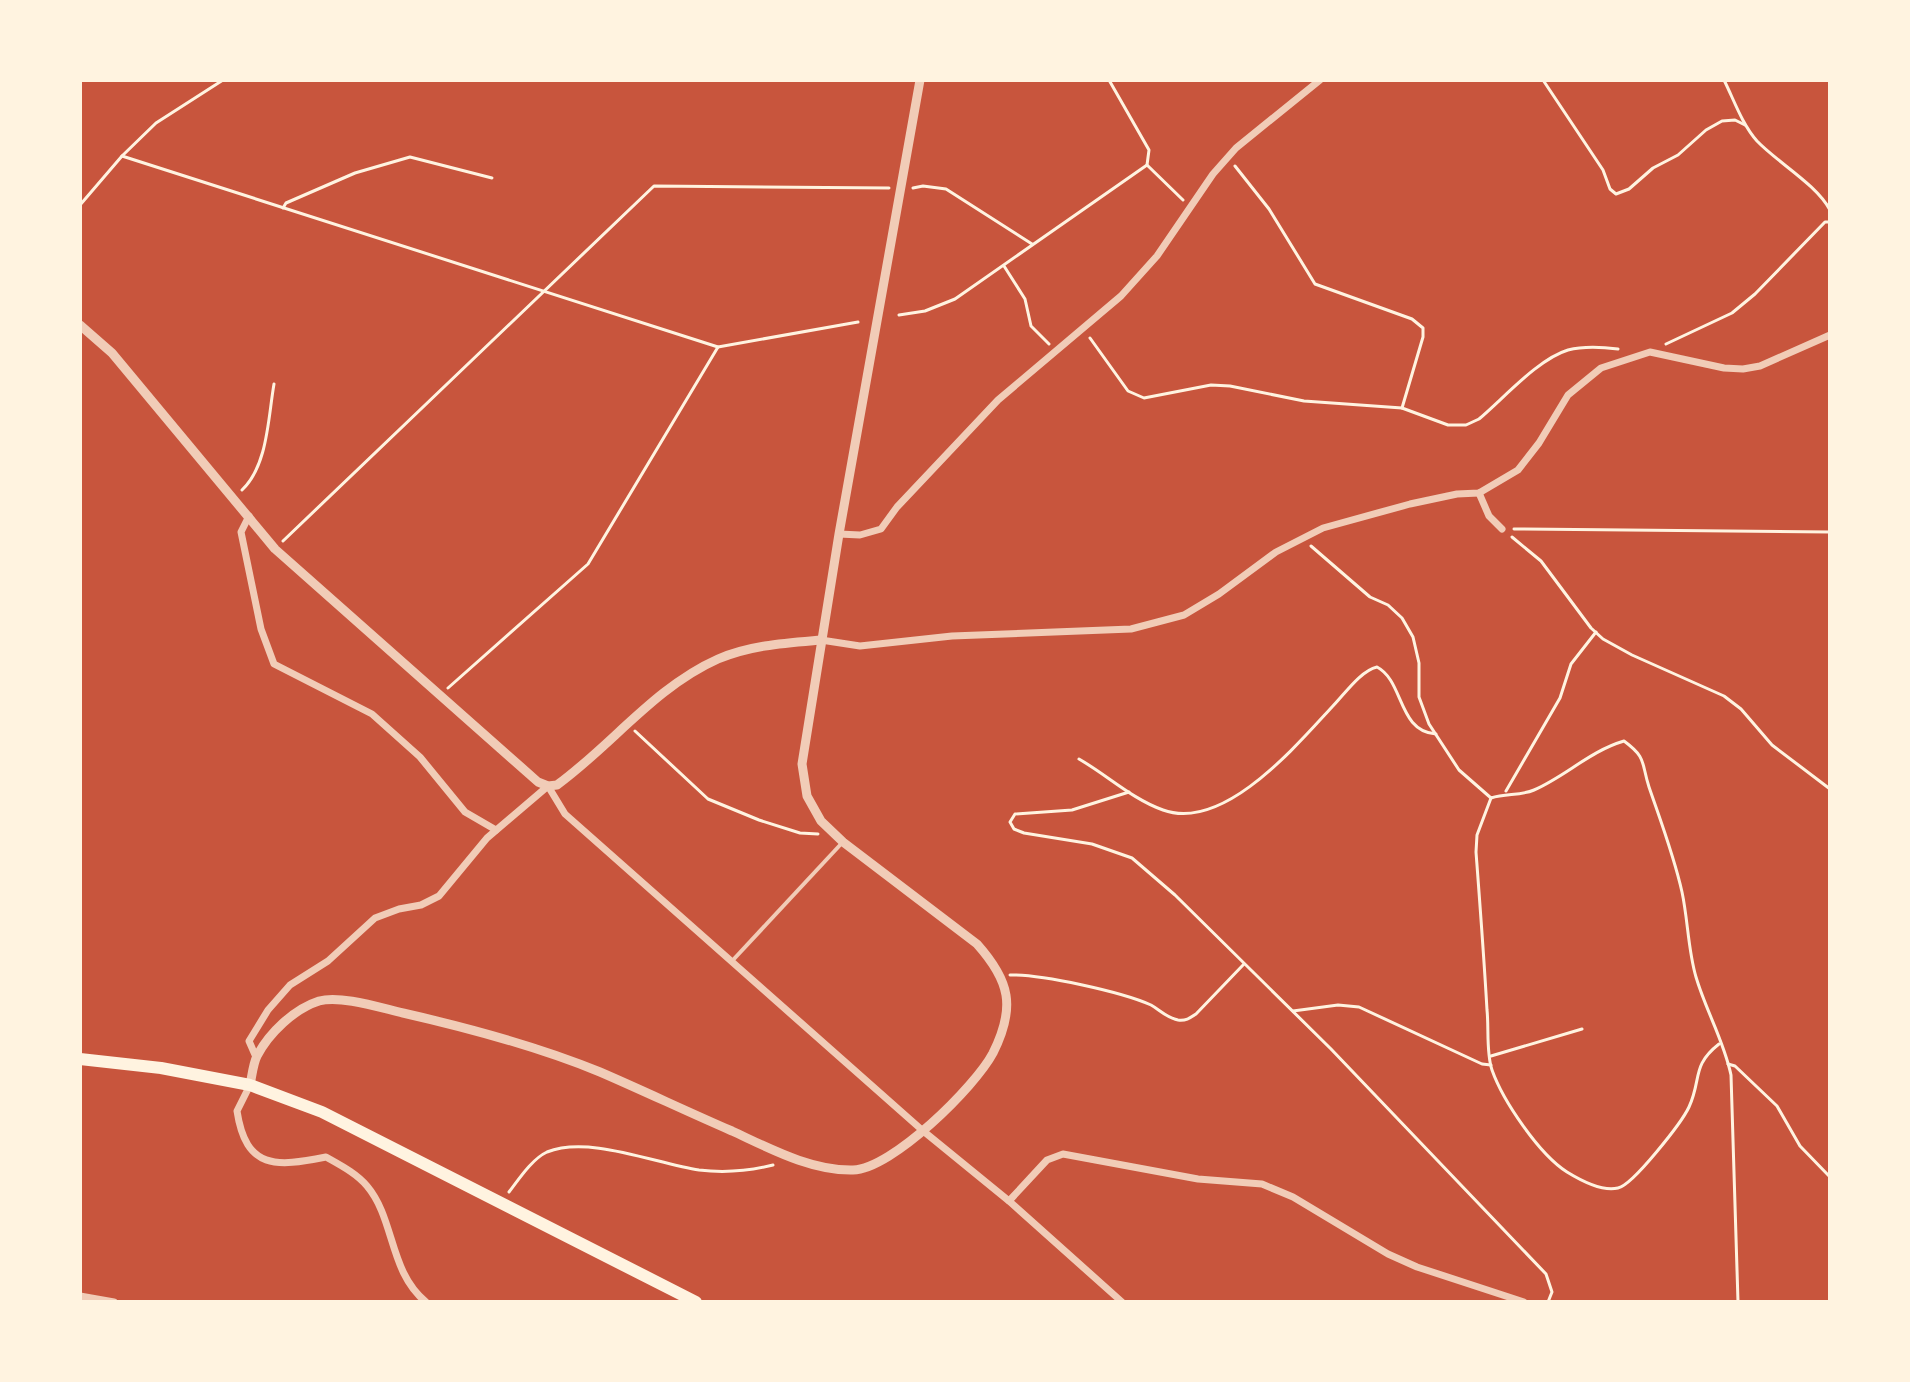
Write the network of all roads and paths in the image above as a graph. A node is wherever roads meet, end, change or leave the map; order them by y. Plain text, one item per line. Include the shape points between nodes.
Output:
1 (223, 80) edge
2 (920, 80) edge
3 (1109, 80) edge
4 (1320, 80) edge
5 (1543, 80) edge
6 (1724, 80) edge
7 (1745, 125) junction
8 (122, 156) junction
9 (1228, 157) junction
10 (1147, 165) junction
11 (492, 178) dead end
12 (901, 188) junction
13 (80, 205) edge
14 (283, 208) junction
15 (1192, 208) junction
16 (1830, 210) edge
17 (1830, 222) edge
18 (1032, 244) junction
19 (1003, 265) junction
20 (543, 291) junction
21 (899, 315) dead end
22 (858, 322) dead end
23 (80, 325) edge
24 (1083, 329) junction
25 (1830, 335) edge
26 (718, 347) junction
27 (1656, 353) junction
28 (1055, 354) junction
29 (1631, 358) junction
30 (274, 384) dead end
31 (1402, 408) junction
32 (1479, 493) junction
33 (234, 498) junction
34 (249, 516) junction
35 (1502, 529) junction
36 (1830, 532) edge
37 (839, 534) junction
38 (1306, 536) junction
39 (275, 549) junction
40 (1596, 632) junction
41 (821, 640) junction
42 (441, 694) junction
43 (628, 724) junction
44 (1436, 734) junction
45 (1079, 759) dead end
46 (548, 786) junction
47 (1830, 789) edge
48 (1129, 792) junction
49 (1505, 793) junction
50 (1491, 798) junction
51 (827, 827) junction
52 (496, 830) junction
53 (843, 842) junction
54 (731, 962) junction
55 (1244, 964) junction
56 (1001, 978) junction
57 (1292, 1012) junction
58 (1582, 1029) dead end
59 (1720, 1043) junction
60 (1491, 1056) junction
61 (256, 1057) junction
62 (80, 1059) edge
63 (1728, 1064) junction
64 (1491, 1065) junction
65 (250, 1085) junction
66 (922, 1130) junction
67 (784, 1154) junction
68 (1830, 1177) edge
69 (1009, 1201) junction
70 (502, 1204) junction
71 (80, 1296) edge
72 (114, 1302) edge
73 (426, 1302) edge
74 (696, 1302) edge
75 (1122, 1302) edge
76 (1524, 1302) edge
77 (1548, 1302) edge
78 (1738, 1302) edge

1 - 8 path via 156,123
2 - 12 street
3 - 10 path via 1149,150
4 - 9 street
5 - 7 path via 1616,194 1722,121
6 - 7 path
7 - 16 path
8 - 13 path
8 - 14 path
9 - 15 street
9 - 31 path via 1269,209 1315,284 1412,319 1423,328
10 - 15 path
10 - 18 path
11 - 14 path via 410,157 355,173
12 - 18 path via 946,189
12 - 20 path via 654,186
12 - 37 street
14 - 20 path
15 - 24 street via 1121,296
17 - 27 path via 1732,313
18 - 19 path
19 - 21 path via 955,299
19 - 28 path via 1025,299 1031,326
20 - 26 path
20 - 39 path
22 - 26 path
23 - 33 street via 112,353
24 - 28 street
24 - 31 path via 1136,396 1211,385 1304,401
25 - 27 street via 1743,369
26 - 42 path via 588,564
27 - 29 street
28 - 37 street via 998,400 881,529
29 - 31 path via 1617,348 1568,351 1549,359 1466,425 1448,425
29 - 32 street via 1601,368 1568,395 1518,470
30 - 33 path via 256,471
32 - 35 street
32 - 38 street via 1410,504
33 - 34 street
34 - 39 street
34 - 52 street via 241,532 261,629 274,664 372,714 420,757 465,812
35 - 36 path
35 - 40 path via 1541,561
37 - 41 street
38 - 41 street via 1184,615 1131,629 952,636 860,646
38 - 44 path via 1323,557 1402,618 1419,663 1419,697
39 - 42 street
40 - 47 path via 1632,655 1724,696 1772,745
40 - 49 path via 1571,664 1560,698
41 - 43 street via 718,659 672,686
41 - 51 street via 802,764 807,796
42 - 46 street
43 - 46 street via 557,785
43 - 51 path via 708,799 800,833 817,835
44 - 48 path via 1413,723 1387,675 1371,668 1231,801 1197,812 1167,812
44 - 50 path via 1459,770
45 - 48 path
46 - 52 street
46 - 54 street via 565,814
48 - 55 path via 1072,810 1015,814 1010,822 1018,832 1092,844 1132,858
49 - 50 path
49 - 59 path via 1535,790 1603,747 1624,741 1641,753 1674,855 1695,975
50 - 60 path via 1476,852
51 - 53 street
52 - 61 street via 439,896 375,918 328,961 290,985 249,1041
53 - 54 lane
53 - 56 street via 977,944
54 - 66 street
55 - 56 path via 1187,1020 1122,995 1027,974
55 - 57 path
56 - 66 street via 1008,1006 995,1048 972,1082
57 - 64 path via 1359,1007
57 - 77 path via 1546,1274 1552,1292
58 - 60 path
59 - 63 path
59 - 64 path via 1698,1067 1688,1109 1634,1178 1618,1188 1601,1187 1556,1165 1534,1142
60 - 64 path
61 - 65 street
61 - 67 street via 296,1011 322,1000 357,1003 529,1046
62 - 65 highway
63 - 68 path via 1777,1106 1800,1146
63 - 78 path via 1734,1109
65 - 70 highway via 322,1112
65 - 73 street via 237,1111 244,1142 258,1157 275,1162 326,1157 368,1186 406,1280
66 - 67 street via 873,1166 852,1170
66 - 69 street
67 - 70 path via 776,1164 730,1172 593,1148 548,1152
69 - 75 street
69 - 76 street via 1047,1160 1063,1154 1198,1179 1262,1184 1388,1254
70 - 74 highway
71 - 72 street

